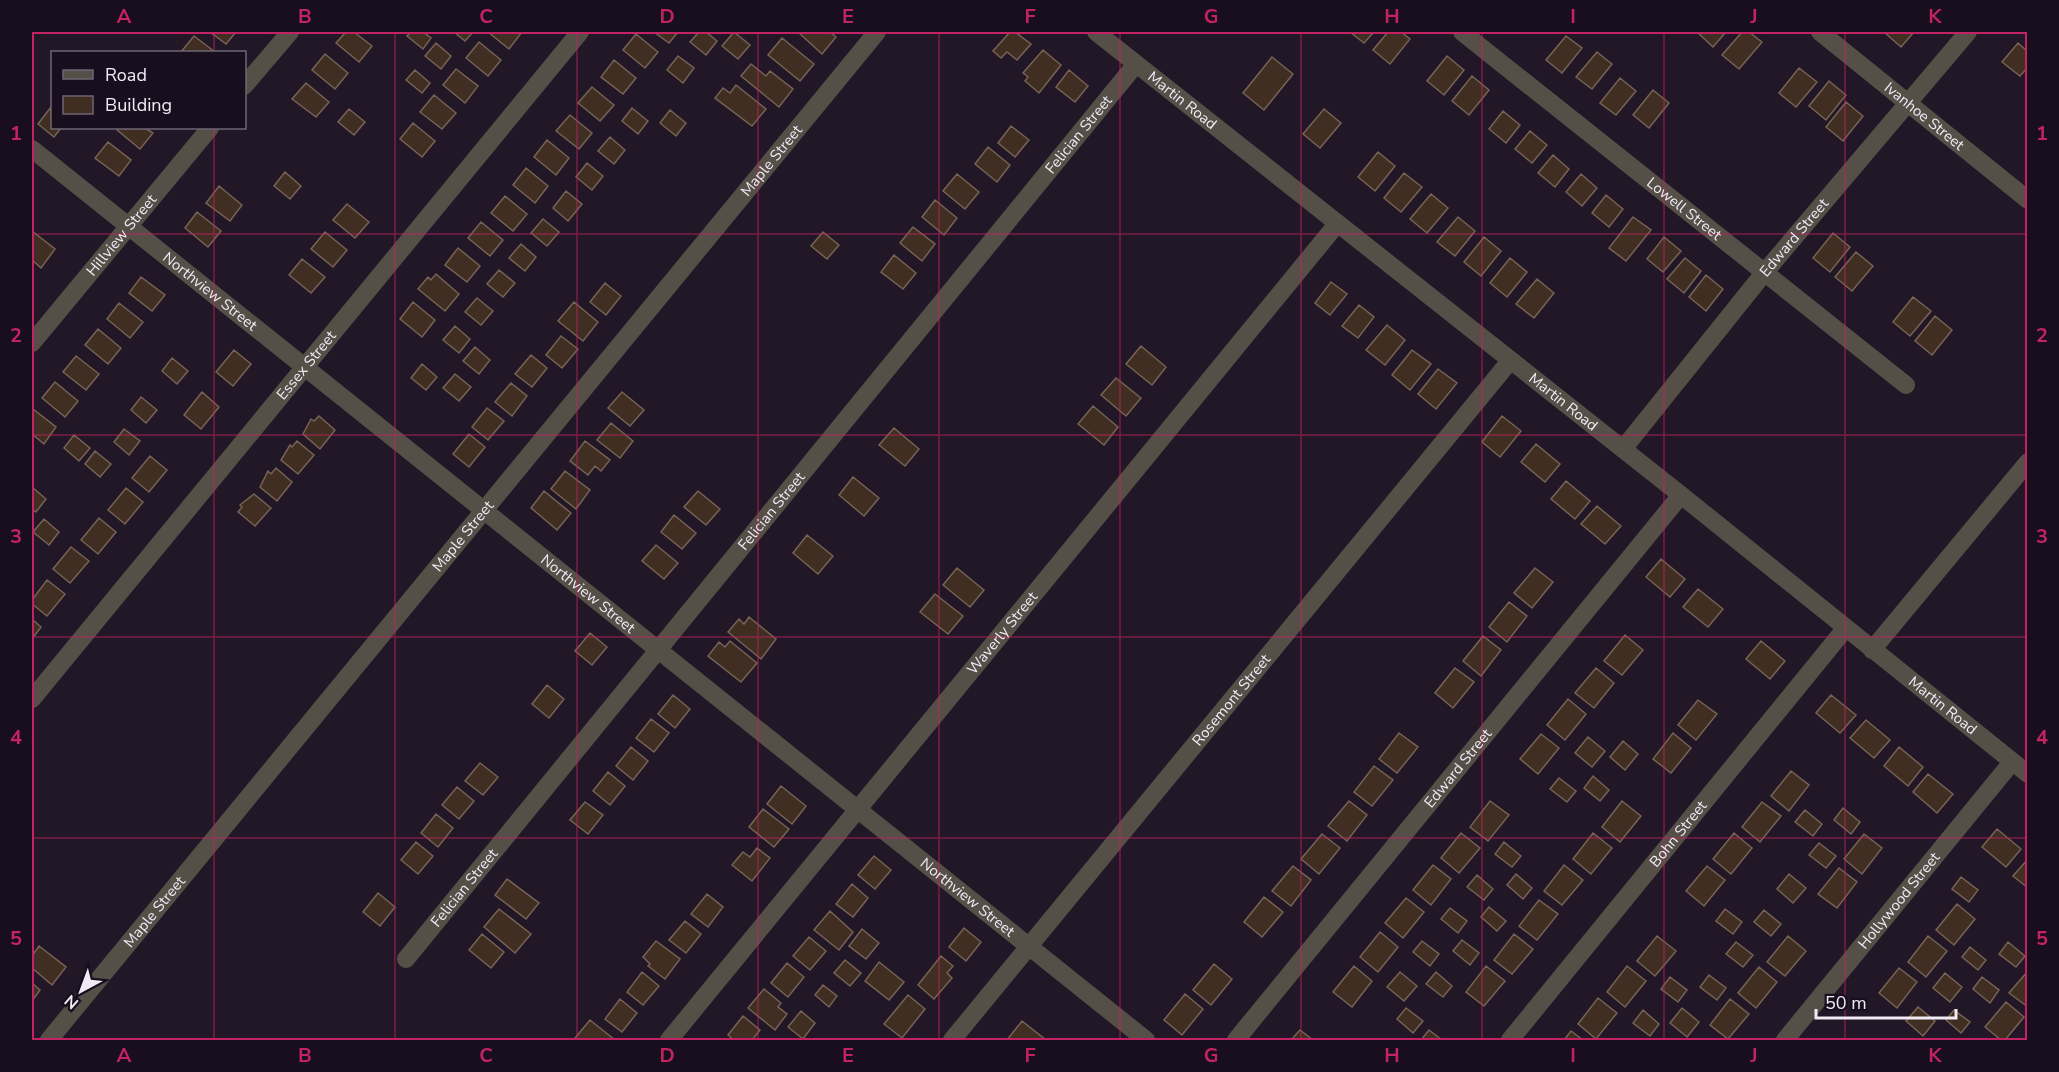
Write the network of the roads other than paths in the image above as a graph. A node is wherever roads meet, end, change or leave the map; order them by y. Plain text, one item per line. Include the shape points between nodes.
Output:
1 (290, 32) edge
2 (580, 32) edge
3 (877, 32) edge
4 (1096, 32) edge
5 (1462, 32) edge
6 (1820, 32) edge
7 (1968, 32) edge
8 (1136, 64) junction
9 (246, 84) edge
10 (1909, 103) junction
11 (209, 129) edge
12 (32, 149) edge
13 (2028, 200) edge
14 (1337, 224) junction
15 (128, 227) junction
16 (1764, 273) junction
17 (32, 343) edge
18 (1509, 361) junction
19 (303, 368) junction
20 (1906, 385) dead end
21 (1623, 449) junction
22 (2028, 462) edge
23 (1681, 495) junction
24 (484, 511) junction
25 (1845, 629) junction
26 (659, 650) junction
27 (1872, 650) junction
28 (32, 699) edge
29 (2012, 762) junction
30 (2028, 774) edge
31 (858, 809) junction
32 (1029, 946) junction
33 (406, 959) dead end
34 (49, 1041) edge
35 (669, 1041) edge
36 (952, 1041) edge
37 (1146, 1041) edge
38 (1236, 1041) edge
39 (1510, 1041) edge
40 (1785, 1041) edge

1 - 9 street
2 - 19 street, Essex Street
3 - 24 street, Maple Street
4 - 8 street, Martin Road
5 - 16 street, Lowell Street
6 - 10 street, Ivanhoe Street
7 - 10 street, Edward Street
8 - 14 street, Martin Road
8 - 26 street, Felician Street
10 - 13 street, Ivanhoe Street
10 - 16 street, Edward Street
11 - 15 street, Hillview Street
12 - 15 street, Northview Street
14 - 18 street, Martin Road
14 - 31 street, Waverly Street
15 - 17 street, Hillview Street
15 - 19 street, Northview Street
16 - 20 street, Lowell Street
16 - 21 street, Edward Street
18 - 21 street, Martin Road
18 - 32 street, Rosemont Street
19 - 24 street, Northview Street
19 - 28 street, Essex Street
21 - 23 street, Martin Road
22 - 27 street
23 - 25 street, Martin Road
23 - 38 street, Edward Street
24 - 26 street, Northview Street
24 - 34 street, Maple Street
25 - 27 street, Martin Road
25 - 39 street, Bohn Street
26 - 31 street, Northview Street
26 - 33 street, Felician Street
27 - 29 street, Martin Road
29 - 30 street, Martin Road
29 - 40 street, Hollywood Street
31 - 32 street, Northview Street
31 - 35 street, Waverly Street
32 - 36 street, Rosemont Street
32 - 37 street, Northview Street

